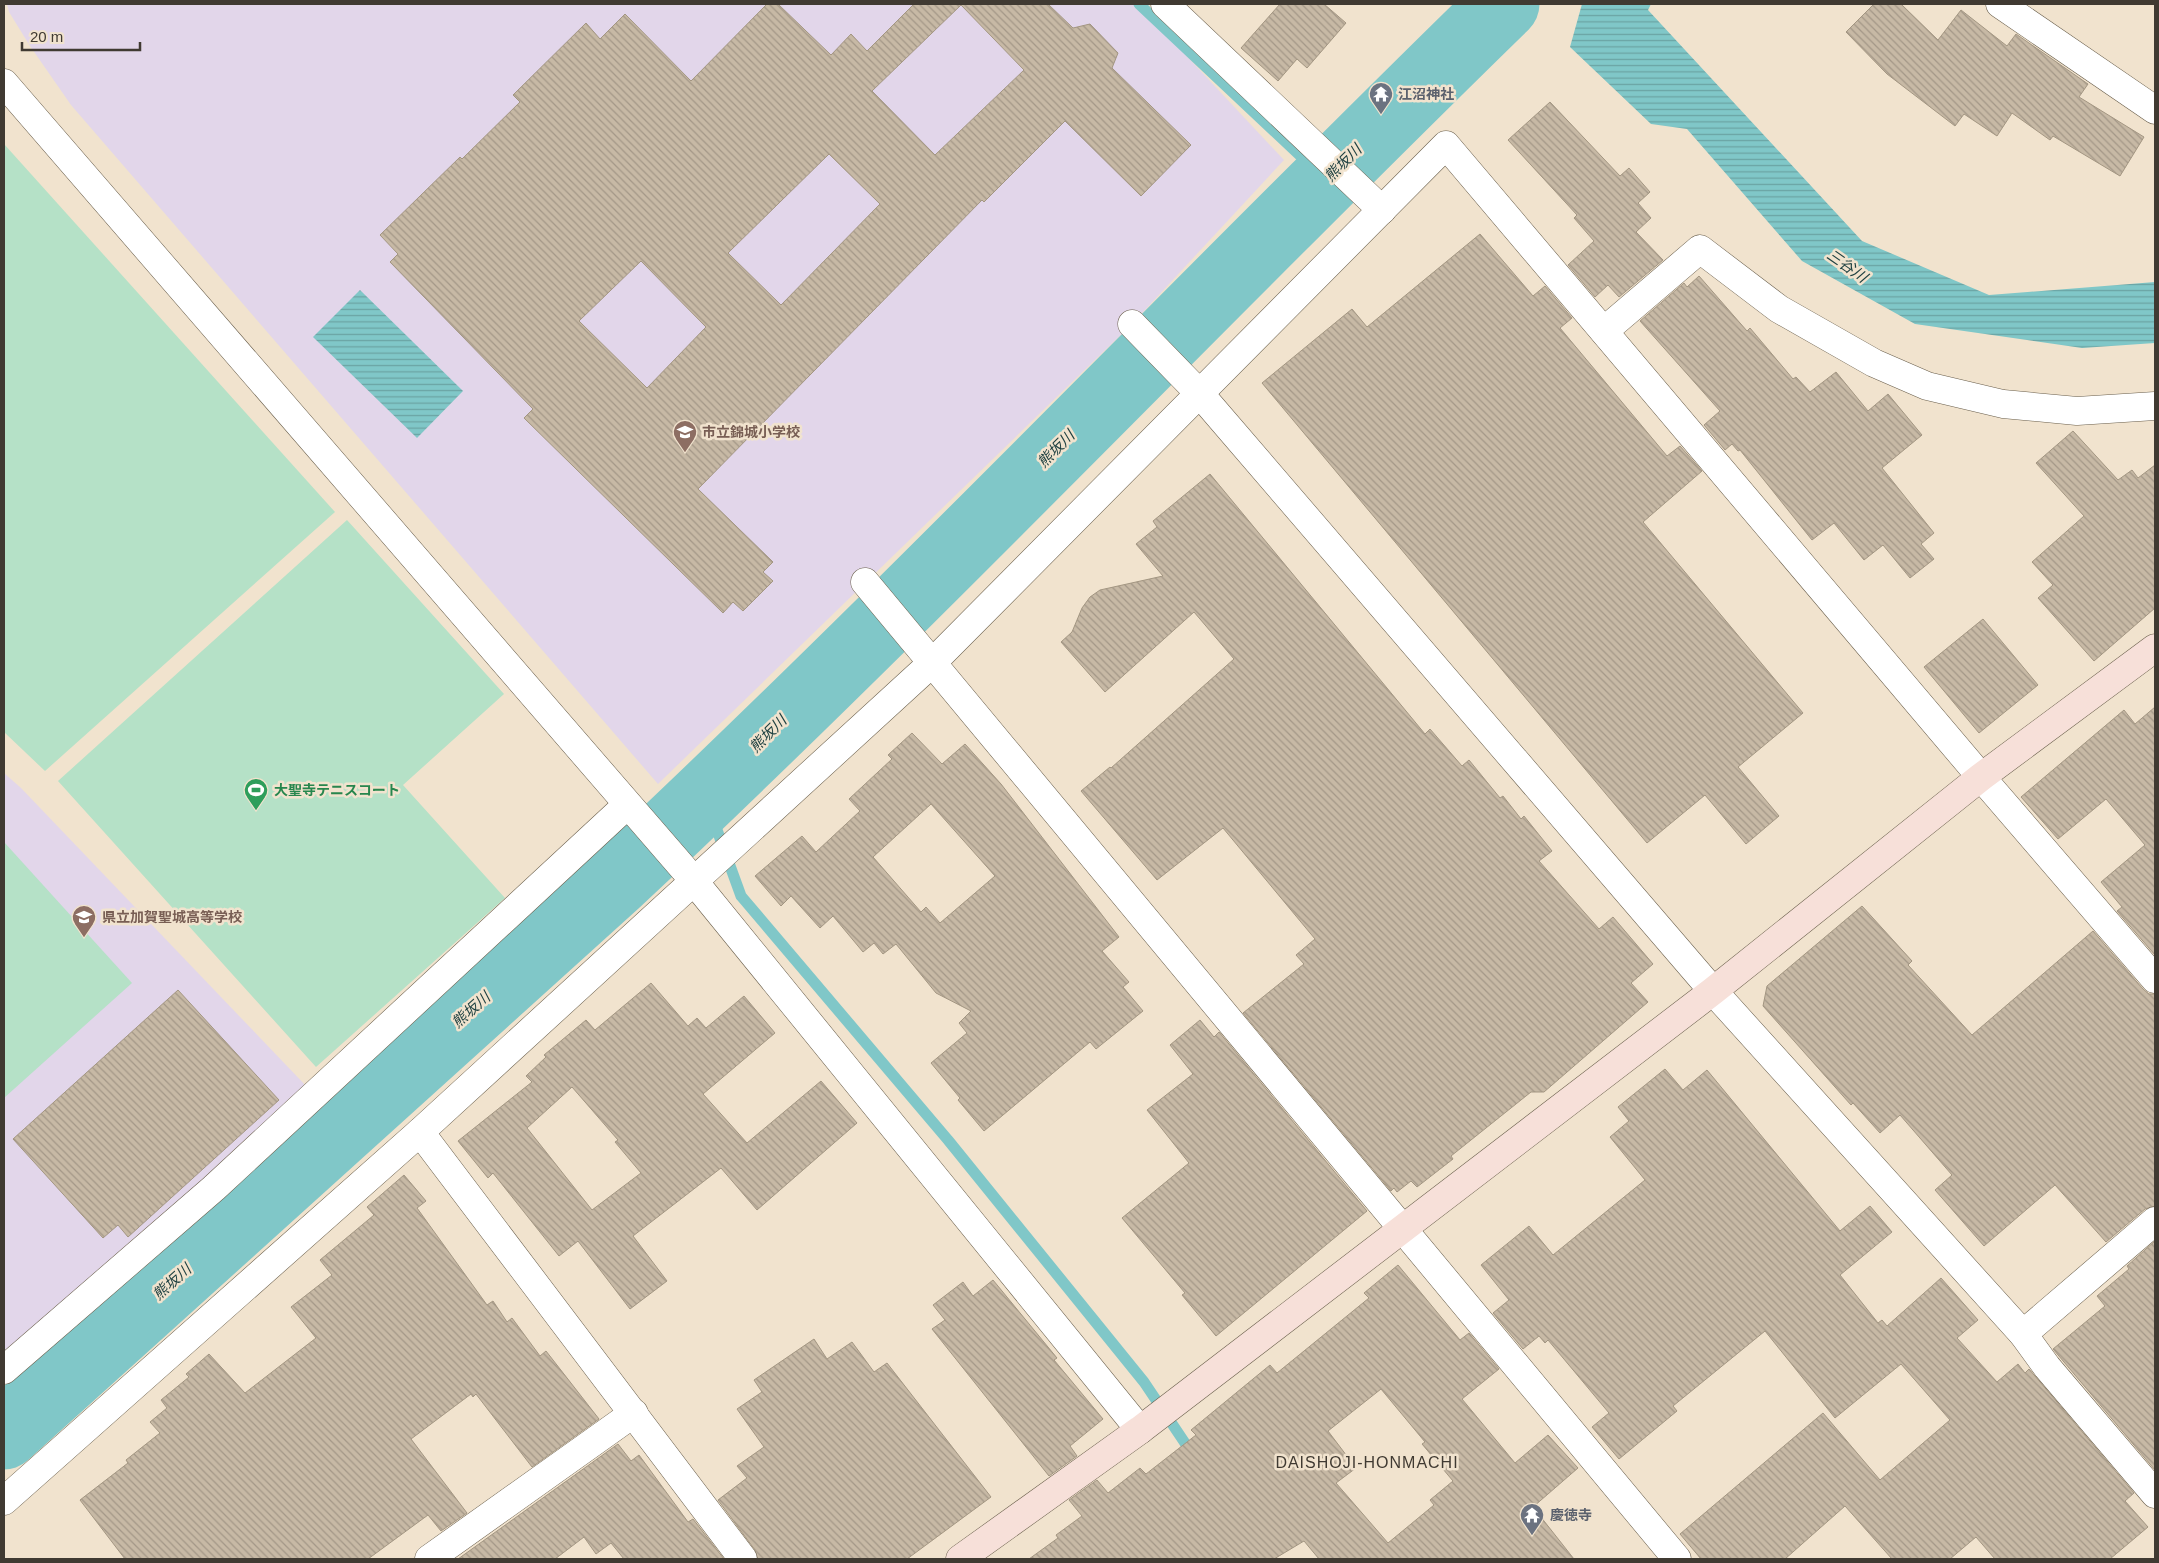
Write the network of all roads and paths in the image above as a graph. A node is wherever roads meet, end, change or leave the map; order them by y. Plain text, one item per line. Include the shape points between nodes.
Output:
1 (1165, 4) edge
2 (2000, 4) edge
3 (4, 83) edge
4 (2155, 110) edge
5 (1382, 210) junction
6 (1132, 324) dead end
7 (1604, 331) junction
8 (1200, 394) junction
9 (2155, 406) edge
10 (865, 582) dead end
11 (2155, 648) edge
12 (932, 663) junction
13 (1981, 777) junction
14 (634, 814) junction
15 (689, 875) junction
16 (2155, 979) edge
17 (1713, 990) junction
18 (420, 1132) junction
19 (2155, 1221) edge
20 (1401, 1229) junction
21 (2023, 1334) junction
22 (4, 1370) edge
23 (634, 1413) junction
24 (1140, 1430) junction
25 (2155, 1494) edge
26 (4, 1501) edge
27 (968, 1557) edge
28 (428, 1559) edge
29 (743, 1559) edge
30 (1676, 1559) edge

1 - 5 street
2 - 4 street
3 - 14 street
5 - 7 street via 1446,145
5 - 8 street
6 - 8 street
7 - 9 street via 1700,249 1779,309 1874,363 1928,386 2003,404 2077,411
7 - 13 street
8 - 12 street
8 - 17 street
10 - 12 street
11 - 13 street
12 - 15 street
12 - 20 street
13 - 16 street
13 - 17 street
14 - 15 street
14 - 22 street
15 - 18 street
15 - 24 street
17 - 20 street
17 - 21 street
18 - 23 street
18 - 26 street
19 - 21 street
20 - 24 street
20 - 30 street
21 - 25 street
23 - 28 street
23 - 29 street
24 - 27 street

